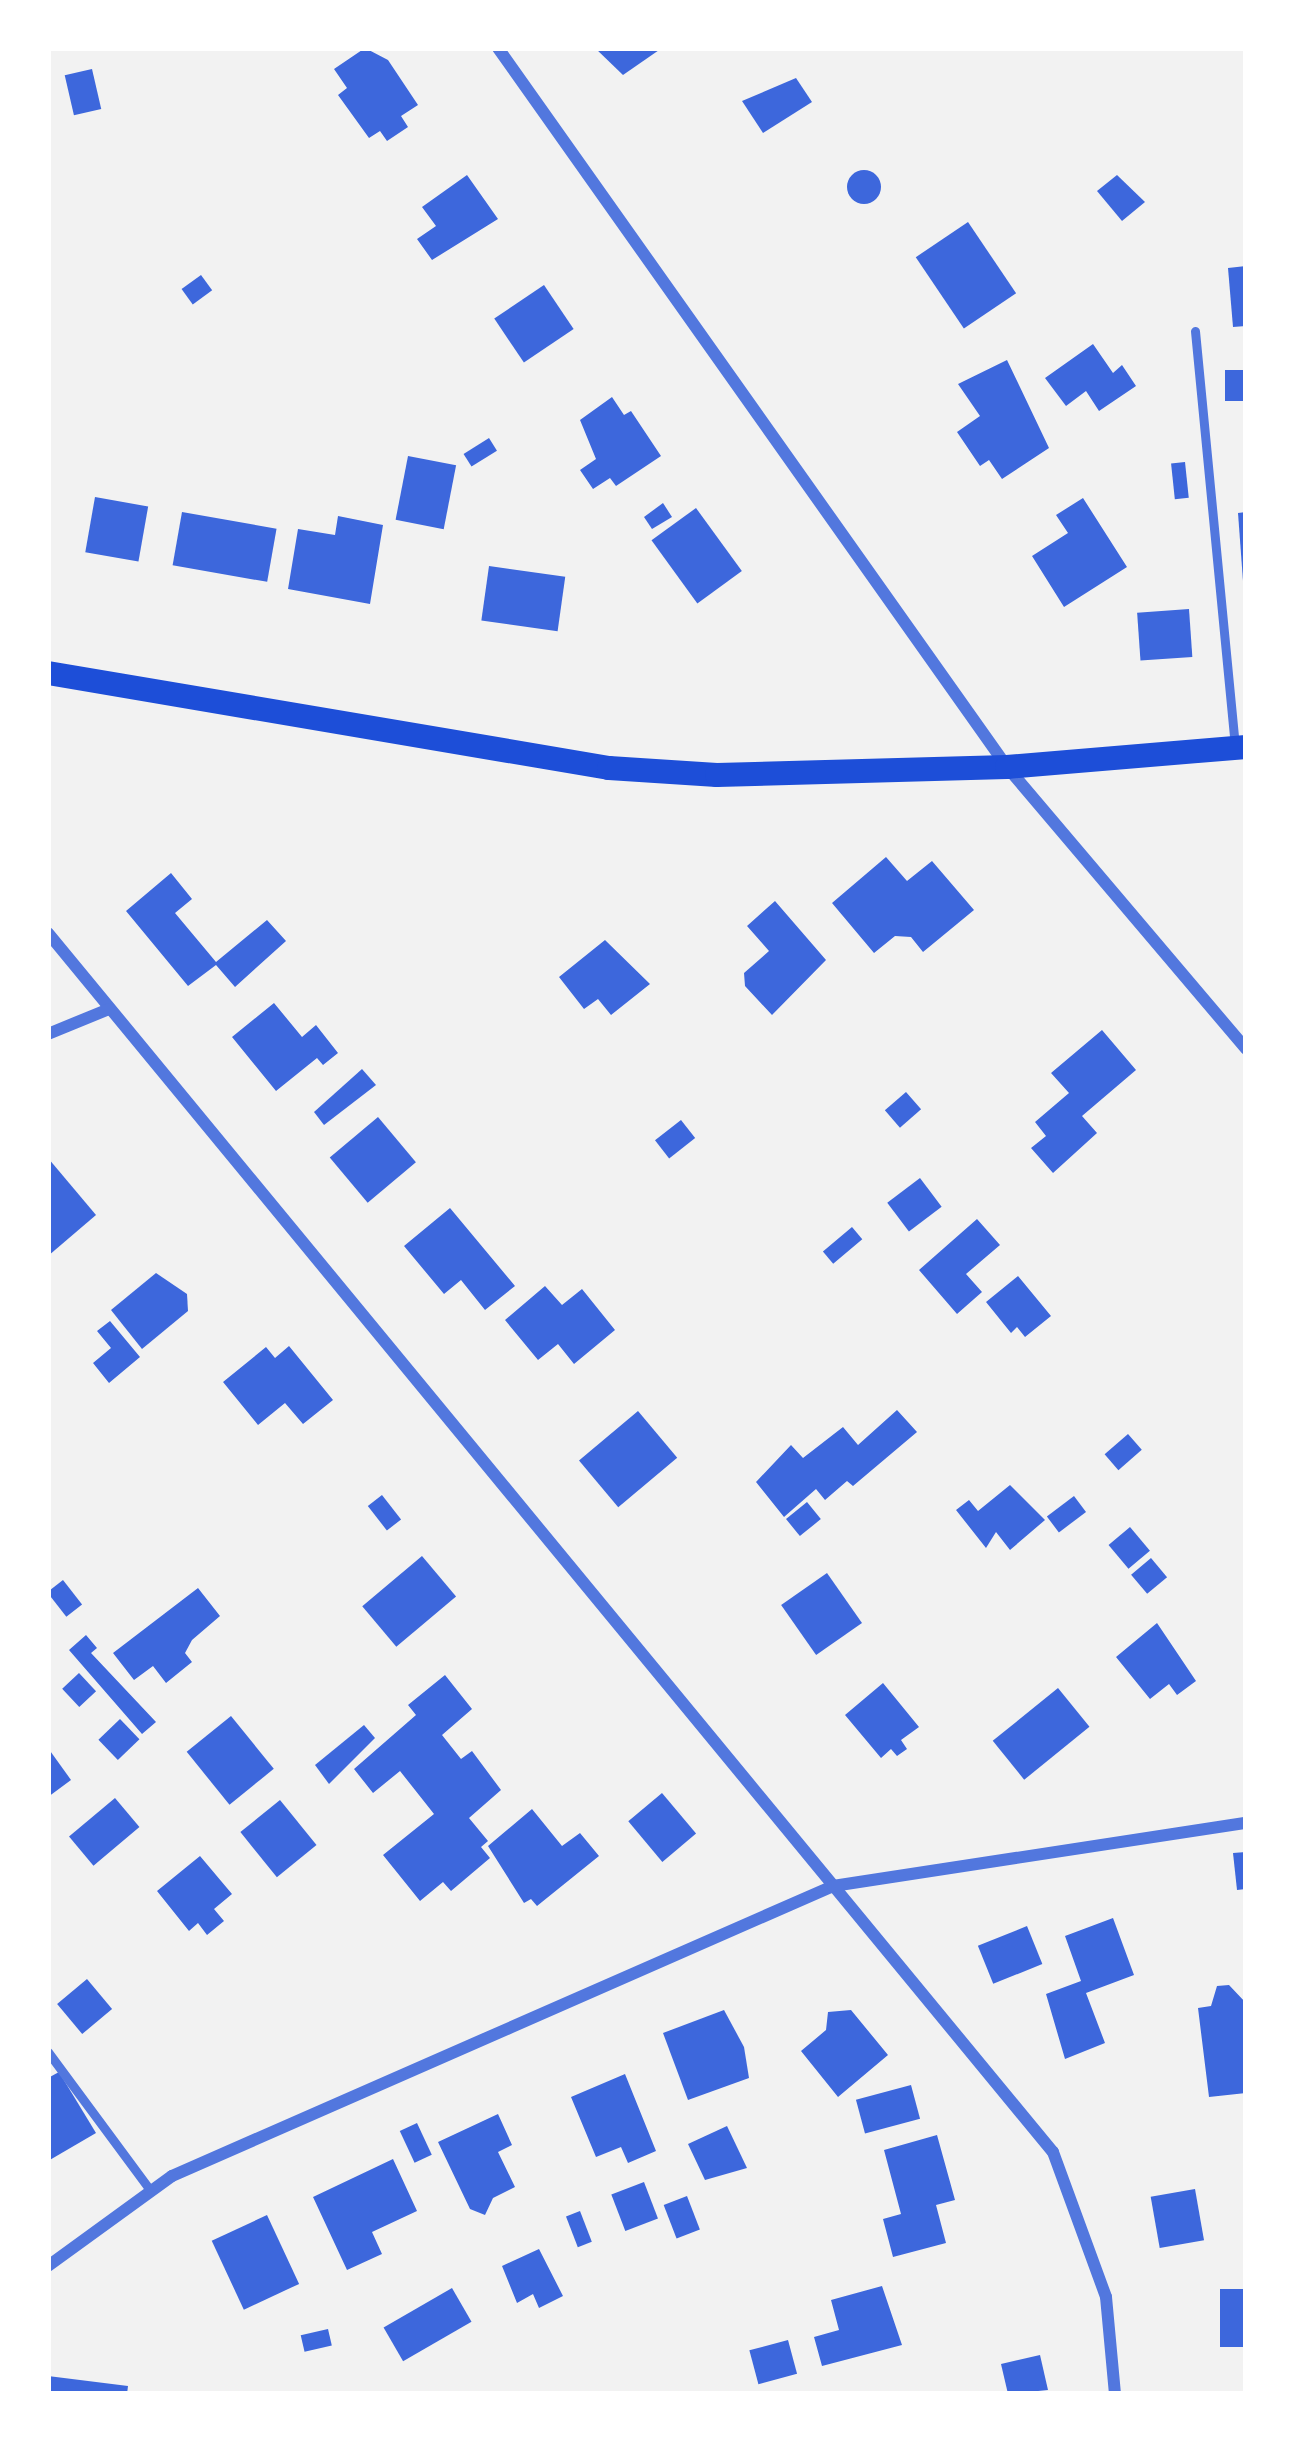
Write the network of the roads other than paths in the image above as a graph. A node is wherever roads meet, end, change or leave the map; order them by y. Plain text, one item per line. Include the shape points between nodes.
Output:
1 (497, 48) edge
2 (1195, 332) dead end
3 (48, 674) edge
4 (1240, 747) edge
5 (1007, 767) junction
6 (48, 933) edge
7 (109, 1010) junction
8 (48, 1034) edge
9 (1246, 1049) edge
10 (1246, 1823) edge
11 (833, 1886) junction
12 (48, 2052) edge
13 (151, 2191) junction
14 (48, 2266) edge
15 (1115, 2394) edge

1 - 5 street
2 - 4 lane
3 - 5 main road via 608,768 717,775
4 - 5 main road
5 - 9 street
6 - 7 street
7 - 8 street
7 - 11 street
10 - 11 street
11 - 13 street
11 - 15 street via 1053,2152 1106,2297
12 - 13 lane
13 - 14 street

